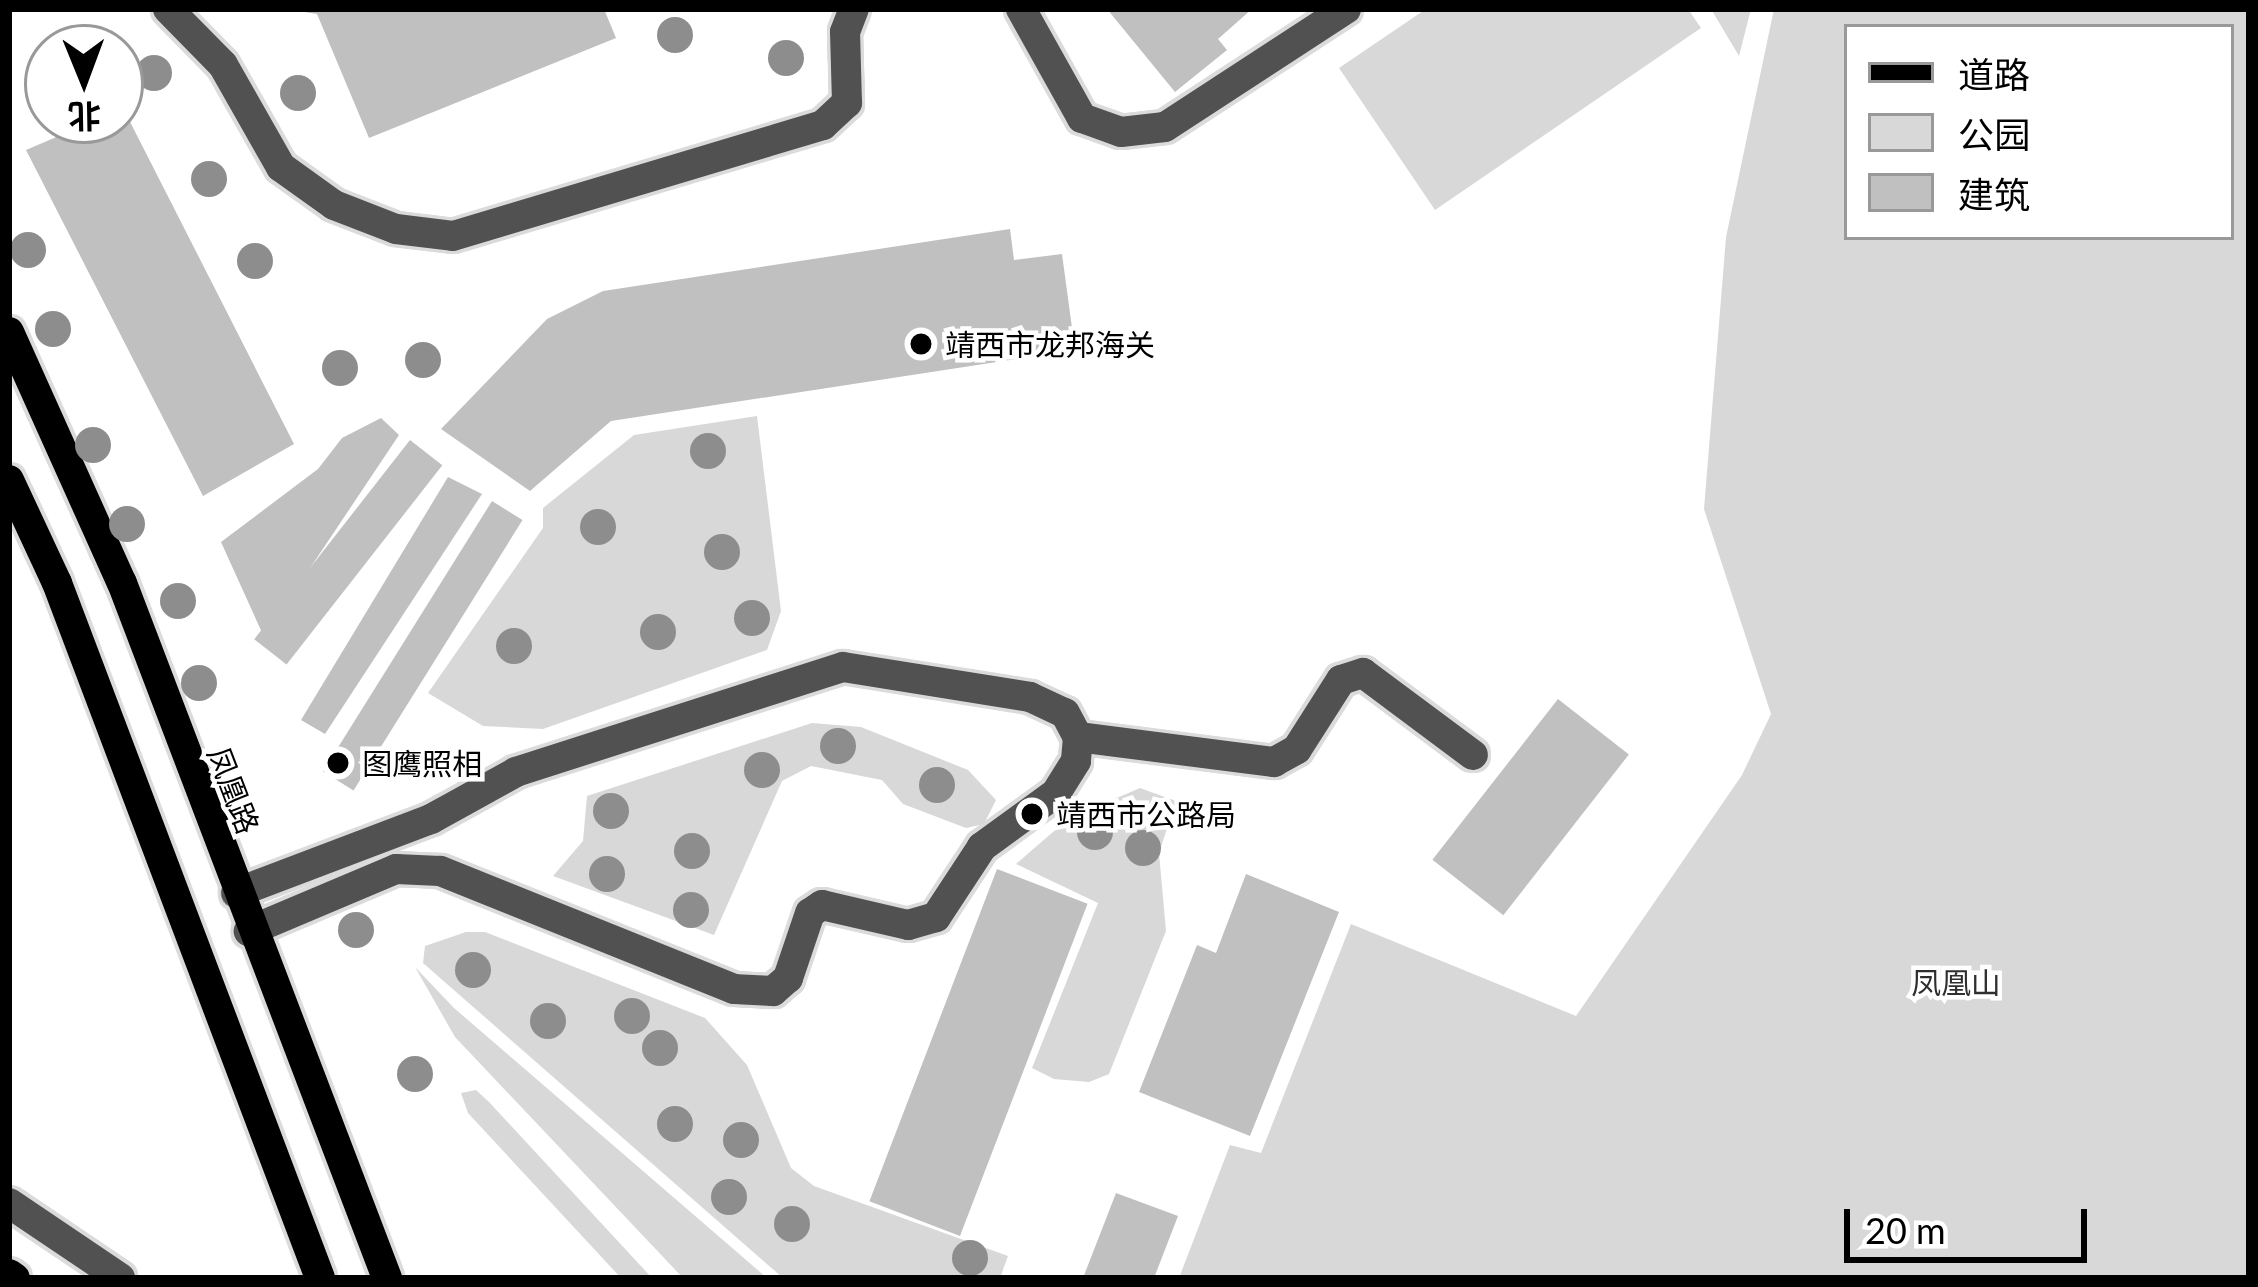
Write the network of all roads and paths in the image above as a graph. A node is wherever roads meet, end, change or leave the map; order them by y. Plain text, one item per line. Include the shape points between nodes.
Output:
1 (168, 9) edge
2 (854, 9) edge
3 (1021, 9) edge
4 (1346, 9) edge
5 (9, 332) edge
6 (9, 480) edge
7 (1078, 737) junction
8 (1473, 755) dead end
9 (236, 893) junction
10 (249, 931) junction
11 (9, 1203) edge
12 (120, 1278) edge
13 (320, 1278) edge
14 (387, 1278) edge

1 - 2 street via 223,65 280,167 334,205 395,229 453,236 824,125 847,104 845,32
3 - 4 street via 1082,118 1121,132 1165,127
5 - 9 main road, 凤凰路 via 122,584
6 - 13 main road via 57,583
7 - 8 street via 1274,761 1298,749 1341,680 1363,673
7 - 9 street via 1065,713 1030,698 843,667 517,772 430,819
7 - 10 street via 1076,761 1055,794 982,847 936,917 908,925 822,905 810,913 788,978 773,991 734,989 440,871 396,869
9 - 10 main road, 凤凰路
10 - 14 main road, 凤凰路
11 - 12 street

